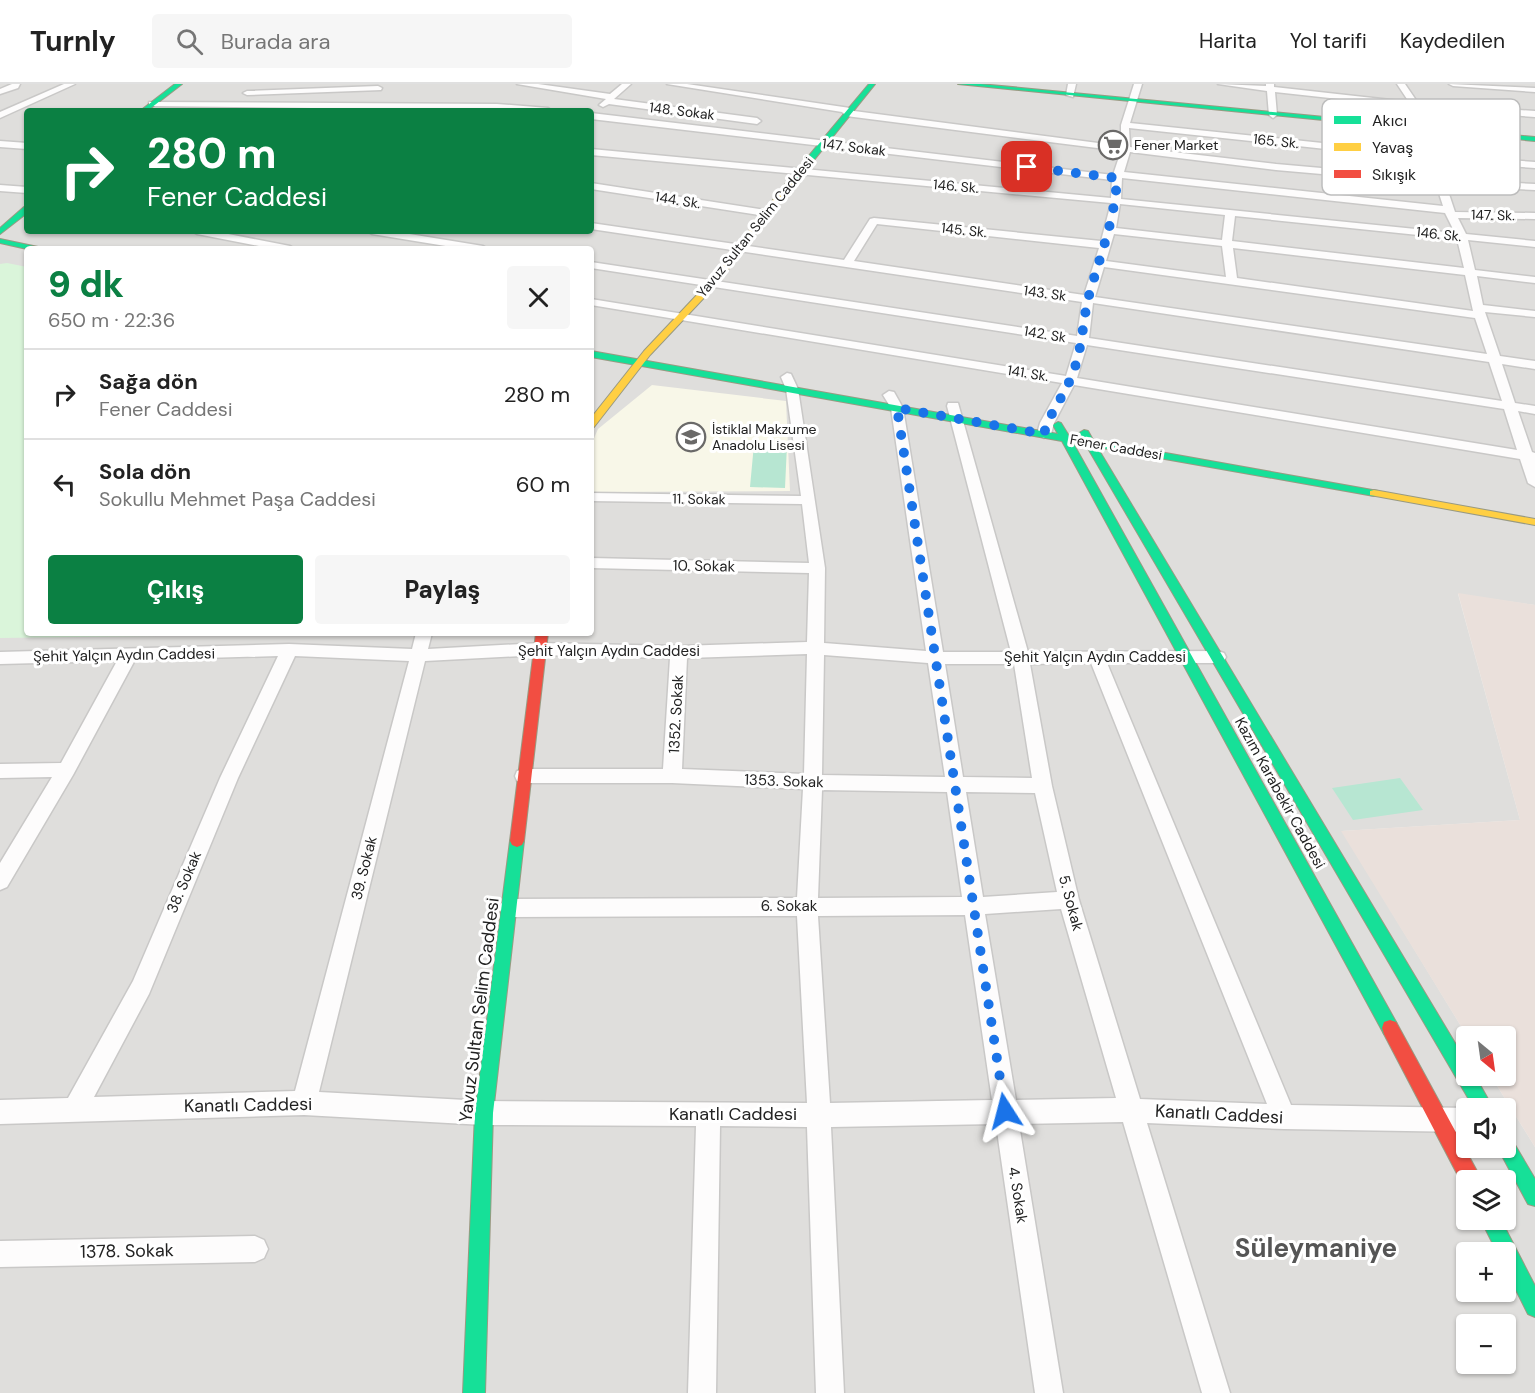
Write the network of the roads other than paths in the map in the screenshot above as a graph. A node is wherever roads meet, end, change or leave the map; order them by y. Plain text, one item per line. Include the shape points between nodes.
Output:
1 (15, 84) edge
2 (71, 84) edge
3 (179, 84) edge
4 (523, 84) edge
5 (627, 84) edge
6 (670, 84) edge
7 (872, 84) edge
8 (961, 84) edge
9 (1138, 84) edge
10 (1222, 84) edge
11 (1401, 84) edge
12 (1453, 84) edge
13 (378, 86) edge
14 (998, 86) edge
15 (1270, 86) edge
16 (1502, 86) edge
17 (1071, 89) edge
18 (1535, 90) edge
19 (0, 92) edge
20 (610, 99) junction
21 (1369, 99) edge
22 (1411, 99) edge
23 (1132, 101) junction
24 (228, 104) junction
25 (372, 105) junction
26 (147, 107) edge
27 (343, 108) edge
28 (522, 108) edge
29 (848, 112) junction
30 (594, 113) edge
31 (1520, 113) edge
32 (1535, 114) edge
33 (0, 115) edge
34 (1273, 115) junction
35 (594, 116) edge
36 (1322, 120) edge
37 (757, 121) dead end
38 (1125, 125) junction
39 (1520, 138) edge
40 (1535, 139) edge
41 (0, 144) edge
42 (823, 144) junction
43 (24, 146) edge
44 (1322, 146) edge
45 (1126, 150) junction
46 (594, 152) edge
47 (1520, 164) edge
48 (1535, 165) edge
49 (1322, 171) edge
50 (800, 172) junction
51 (1118, 176) junction
52 (594, 186) edge
53 (1520, 186) edge
54 (1535, 187) edge
55 (0, 188) edge
56 (24, 190) edge
57 (1445, 195) edge
58 (1116, 201) junction
59 (24, 212) edge
60 (1230, 212) junction
61 (1450, 212) junction
62 (766, 213) junction
63 (1535, 216) edge
64 (594, 226) edge
65 (1110, 230) junction
66 (0, 232) edge
67 (212, 234) edge
68 (391, 234) edge
69 (1462, 237) junction
70 (0, 241) edge
71 (1227, 242) junction
72 (456, 244) edge
73 (1535, 244) edge
74 (1105, 245) junction
75 (24, 246) edge
76 (274, 246) edge
77 (740, 248) junction
78 (0, 251) edge
79 (24, 256) edge
80 (1100, 263) junction
81 (847, 264) junction
82 (594, 265) edge
83 (1470, 273) junction
84 (1535, 280) edge
85 (1232, 282) junction
86 (713, 283) junction
87 (1088, 300) junction
88 (594, 303) edge
89 (1479, 312) junction
90 (1535, 314) edge
91 (679, 318) junction
92 (1083, 339) junction
93 (594, 345) edge
94 (594, 354) edge
95 (643, 358) junction
96 (1493, 359) junction
97 (1535, 365) edge
98 (1071, 379) junction
99 (789, 383) junction
100 (893, 402) junction
101 (1511, 406) junction
102 (1535, 410) edge
103 (955, 412) junction
104 (594, 421) edge
105 (1081, 428) junction
106 (1053, 430) junction
107 (1091, 442) junction
108 (1531, 456) edge
109 (1535, 483) edge
110 (1419, 487) dead end
111 (594, 497) edge
112 (807, 500) junction
113 (1535, 522) edge
114 (594, 563) edge
115 (817, 568) junction
116 (423, 636) edge
117 (541, 641) edge
118 (816, 648) junction
119 (289, 650) junction
120 (679, 652) junction
121 (129, 655) junction
122 (418, 655) junction
123 (1095, 656) junction
124 (1187, 657) junction
125 (1218, 657) junction
126 (0, 658) edge
127 (937, 658) junction
128 (1021, 658) junction
129 (66, 770) junction
130 (0, 771) edge
131 (524, 776) junction
132 (672, 776) junction
133 (813, 782) junction
134 (955, 786) junction
135 (1043, 786) junction
136 (0, 881) edge
137 (1069, 900) junction
138 (807, 906) junction
139 (975, 906) junction
140 (509, 908) junction
141 (1478, 1098) edge
142 (304, 1103) junction
143 (74, 1110) junction
144 (1131, 1110) junction
145 (1005, 1111) junction
146 (0, 1112) edge
147 (484, 1113) junction
148 (708, 1114) junction
149 (819, 1115) junction
150 (1284, 1118) junction
151 (1440, 1119) junction
152 (1456, 1120) edge
153 (1513, 1158) edge
154 (1466, 1170) edge
155 (1535, 1197) edge
156 (1496, 1230) edge
157 (255, 1249) dead end
158 (0, 1254) edge
159 (1535, 1307) edge
160 (474, 1393) edge
161 (702, 1393) edge
162 (830, 1393) edge
163 (1049, 1393) edge
164 (1216, 1393) edge

1 - 19 street
2 - 33 street
3 - 26 street
4 - 20 street, 148. Sokak
5 - 20 street
6 - 29 street
7 - 29 street, Yavuz Sultan Selim Caddesi
8 - 14 street
9 - 23 street
10 - 15 street
11 - 22 street
12 - 16 street
13 - 24 street via 236,94
13 - 25 street
14 - 17 street
15 - 21 street
15 - 34 street
16 - 18 street
17 - 23 street
20 - 30 street
20 - 37 street, 148. Sokak
23 - 34 street
23 - 38 street
24 - 26 street
24 - 27 street
25 - 27 street
25 - 28 street
29 - 42 street, Yavuz Sultan Selim Caddesi
29 - 45 street
31 - 32 street
34 - 36 street
35 - 42 street, 147. Sokak
38 - 44 street, 165. Sk.
38 - 45 street
39 - 40 street
41 - 43 street
42 - 50 street, Yavuz Sultan Selim Caddesi
42 - 51 street, 147. Sokak
45 - 49 street
45 - 51 street
46 - 50 street, 146. Sk.
47 - 48 street, 165. Sk.
50 - 58 street, 146. Sk.
50 - 62 street, Yavuz Sultan Selim Caddesi
51 - 58 street
51 - 61 street, 147. Sokak
52 - 62 street, 144. Sk.
53 - 54 street
55 - 56 street
57 - 61 street
58 - 60 street, 146. Sk.
58 - 65 street
59 - 66 street
60 - 69 street, 146. Sk.
60 - 71 street
61 - 63 street, 147. Sk.
61 - 69 street
62 - 77 street, Yavuz Sultan Selim Caddesi
64 - 77 street, 143. Sk
65 - 71 street
65 - 74 street
67 - 76 street
68 - 72 street
69 - 73 street, 146. Sk.
69 - 83 street
70 - 75 street
71 - 83 street
71 - 85 street
74 - 80 street
74 - 81 street, 145. Sk. via 874,221
77 - 81 street, 143. Sk
77 - 86 street, Yavuz Sultan Selim Caddesi
78 - 79 street
80 - 85 street
80 - 87 street
81 - 87 street, 143. Sk
82 - 86 street, 142. Sk
83 - 84 street
83 - 89 street
85 - 89 street
86 - 91 street, Yavuz Sultan Selim Caddesi
86 - 92 street, 142. Sk
87 - 92 street
87 - 96 street, 143. Sk
88 - 91 street, 141. Sk.
89 - 90 street
89 - 96 street
91 - 95 street, Yavuz Sultan Selim Caddesi
91 - 98 street, 141. Sk.
92 - 98 street
92 - 101 street, 142. Sk
93 - 95 street, Fener Caddesi
94 - 95 street, Fener Caddesi
95 - 99 street, Fener Caddesi
95 - 104 street, Yavuz Sultan Selim Caddesi
96 - 97 street, 143. Sk
96 - 101 street
98 - 106 street
98 - 108 street, 141. Sk.
99 - 100 street, Fener Caddesi
99 - 112 street
100 - 103 street, Fener Caddesi
100 - 127 street, 4. Sokak
101 - 102 street, 142. Sk
101 - 108 street
103 - 106 street, Fener Caddesi
103 - 128 street, 5. Sokak
105 - 106 street, Fener Caddesi
105 - 107 street, Kazım Karabekir Caddesi
105 - 110 street, Fener Caddesi
106 - 107 street, Fener Caddesi
106 - 124 street, Kazım Karabekir Caddesi
107 - 113 street, Fener Caddesi
107 - 125 street, Kazım Karabekir Caddesi
108 - 109 street
111 - 112 street, 11. Sokak
112 - 115 street
114 - 115 street, 10. Sokak
115 - 118 street
116 - 122 street, 39. Sokak
117 - 120 street, Şehit Yalçın Aydın Caddesi
117 - 122 street, Şehit Yalçın Aydın Caddesi
117 - 131 street, Yavuz Sultan Selim Caddesi
118 - 120 street, Şehit Yalçın Aydın Caddesi
118 - 127 street, Şehit Yalçın Aydın Caddesi
118 - 133 street
119 - 121 street, Şehit Yalçın Aydın Caddesi
119 - 122 street, Şehit Yalçın Aydın Caddesi
119 - 143 street, 38. Sokak via 225,788 141,987
120 - 132 street, 1352. Sokak
121 - 126 street, Şehit Yalçın Aydın Caddesi
121 - 129 street
122 - 142 street, 39. Sokak
123 - 124 street, Şehit Yalçın Aydın Caddesi
123 - 128 street, Şehit Yalçın Aydın Caddesi
123 - 150 street
124 - 125 street, Şehit Yalçın Aydın Caddesi
124 - 151 street, Kazım Karabekir Caddesi
125 - 141 street, Kazım Karabekir Caddesi
127 - 128 street, Şehit Yalçın Aydın Caddesi
127 - 134 street, 4. Sokak
128 - 135 street, 5. Sokak
129 - 130 street
129 - 136 street
131 - 132 street, 1353. Sokak
131 - 140 street, Yavuz Sultan Selim Caddesi
132 - 133 street, 1353. Sokak
133 - 134 street, 1353. Sokak
133 - 138 street
134 - 135 street, 1353. Sokak
134 - 139 street, 4. Sokak
135 - 137 street, 5. Sokak
137 - 139 street, 6. Sokak
137 - 144 street, 5. Sokak
138 - 139 street, 6. Sokak
138 - 140 street, 6. Sokak
138 - 149 street
139 - 145 street, 4. Sokak
140 - 147 street, Yavuz Sultan Selim Caddesi
142 - 143 street, Kanatlı Caddesi
142 - 147 street, Kanatlı Caddesi
143 - 146 street, Kanatlı Caddesi
144 - 145 street, Kanatlı Caddesi
144 - 150 street, Kanatlı Caddesi
144 - 164 street, 5. Sokak
145 - 149 street, Kanatlı Caddesi
145 - 163 street, 4. Sokak
147 - 148 street, Kanatlı Caddesi
147 - 160 street, Yavuz Sultan Selim Caddesi
148 - 149 street, Kanatlı Caddesi
148 - 161 street
149 - 162 street
150 - 151 street, Kanatlı Caddesi
151 - 152 street, Kanatlı Caddesi
151 - 154 street, Kazım Karabekir Caddesi
153 - 155 street
156 - 159 street
157 - 158 street, 1378. Sokak

